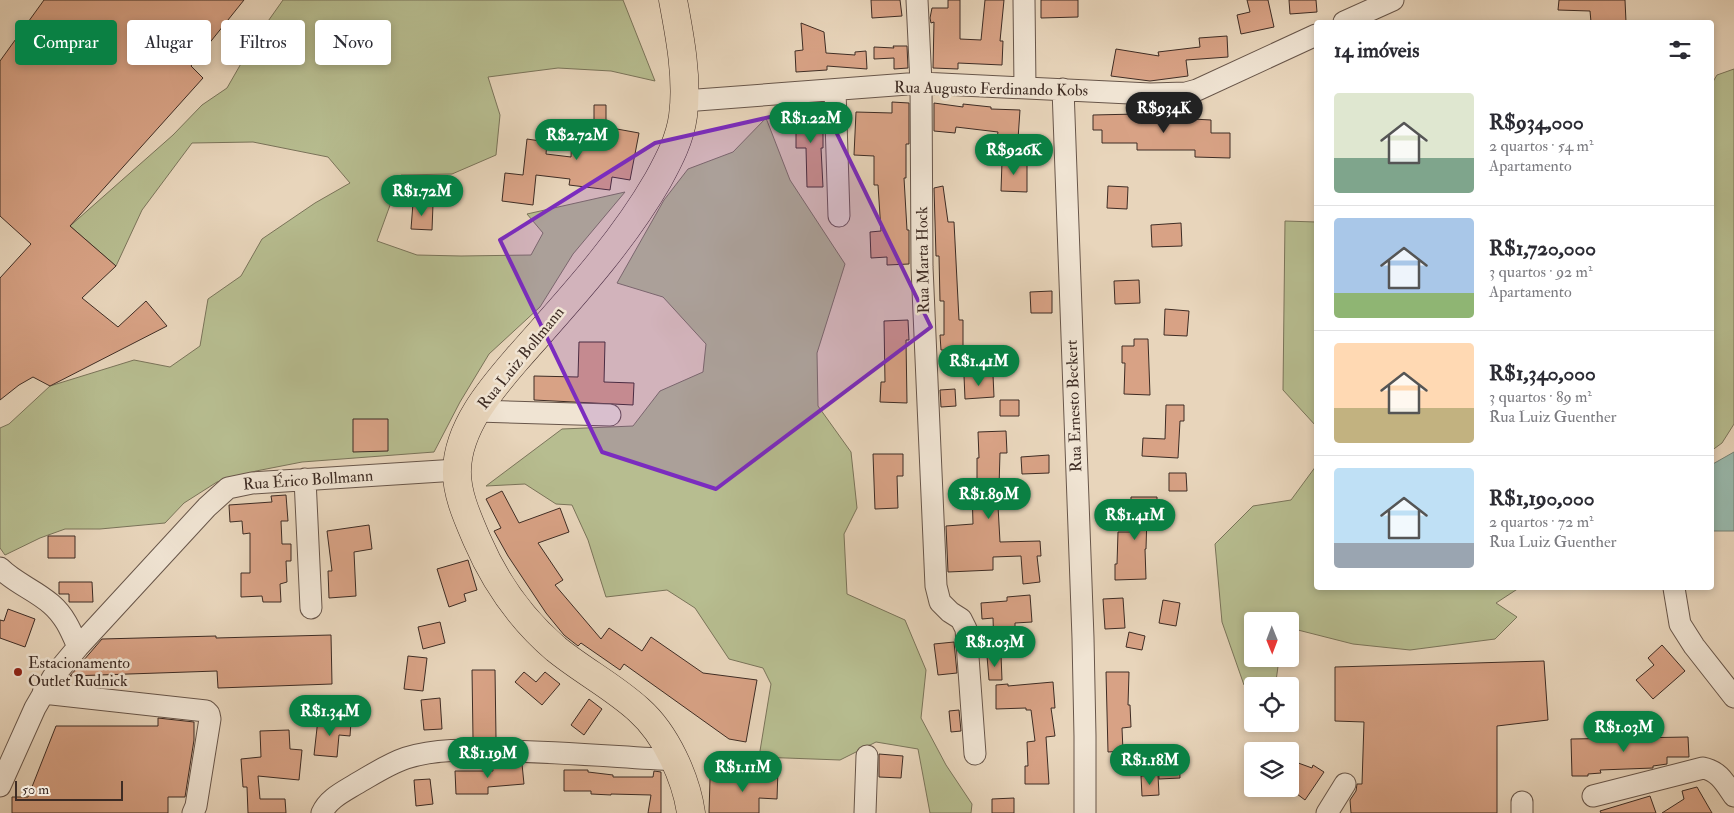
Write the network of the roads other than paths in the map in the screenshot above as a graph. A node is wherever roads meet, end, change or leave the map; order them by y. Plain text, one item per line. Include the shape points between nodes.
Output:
1 (673, 0) edge
2 (917, 0) edge
3 (1024, 0) edge
4 (1393, 0) edge
5 (1348, 20) edge
6 (1314, 36) edge
7 (921, 83) junction
8 (1025, 87) junction
9 (1063, 89) junction
10 (834, 90) junction
11 (684, 101) junction
12 (839, 216) dead end
13 (477, 411) junction
14 (610, 415) dead end
15 (456, 470) junction
16 (305, 479) junction
17 (0, 568) edge
18 (1674, 590) edge
19 (311, 608) dead end
20 (78, 647) junction
21 (43, 693) junction
22 (1734, 697) edge
23 (975, 754) dead end
24 (867, 756) dead end
25 (675, 760) junction
26 (1345, 784) dead end
27 (0, 786) edge
28 (1593, 796) dead end
29 (1734, 796) edge
30 (193, 813) edge
31 (322, 813) edge
32 (691, 813) edge
33 (865, 813) edge
34 (1085, 813) edge
35 (1327, 813) edge

1 - 11 main road, Rua Luiz Bollmann via 681,50
2 - 7 street, Rua Marta Hock
3 - 8 street
4 - 5 street
6 - 9 street, Rua Augusto Ferdinando Kobs via 1186,93
7 - 8 street, Rua Augusto Ferdinando Kobs
7 - 10 street, Rua Augusto Ferdinando Kobs
7 - 23 street, Rua Marta Hock via 922,267 936,586 940,602 961,618 966,629
8 - 9 street, Rua Augusto Ferdinando Kobs
9 - 34 street, Rua Ernesto Beckert via 1083,638
10 - 11 street, Rua Augusto Ferdinando Kobs
10 - 12 street
11 - 13 main road, Rua Luiz Bollmann via 674,147 634,217 571,297 500,378
13 - 14 street
13 - 15 main road, Rua Luiz Bollmann via 462,443
15 - 16 street, Rua Érico Bollmann
15 - 25 main road, Rua Luiz Bollmann via 464,508 476,539 518,610 556,649 641,712
16 - 19 street
16 - 20 street, Rua Érico Bollmann via 228,488 206,507
17 - 20 street via 56,609
18 - 22 street via 1680,624
20 - 21 street, Rua Érico Bollmann
21 - 27 street, Rua Érico Bollmann
21 - 30 street via 206,711 210,719
24 - 33 street
25 - 31 street via 523,752 436,752 405,758 385,768 336,797
25 - 32 main road, Rua Luiz Bollmann
26 - 35 street
28 - 29 street via 1703,768 1719,774

